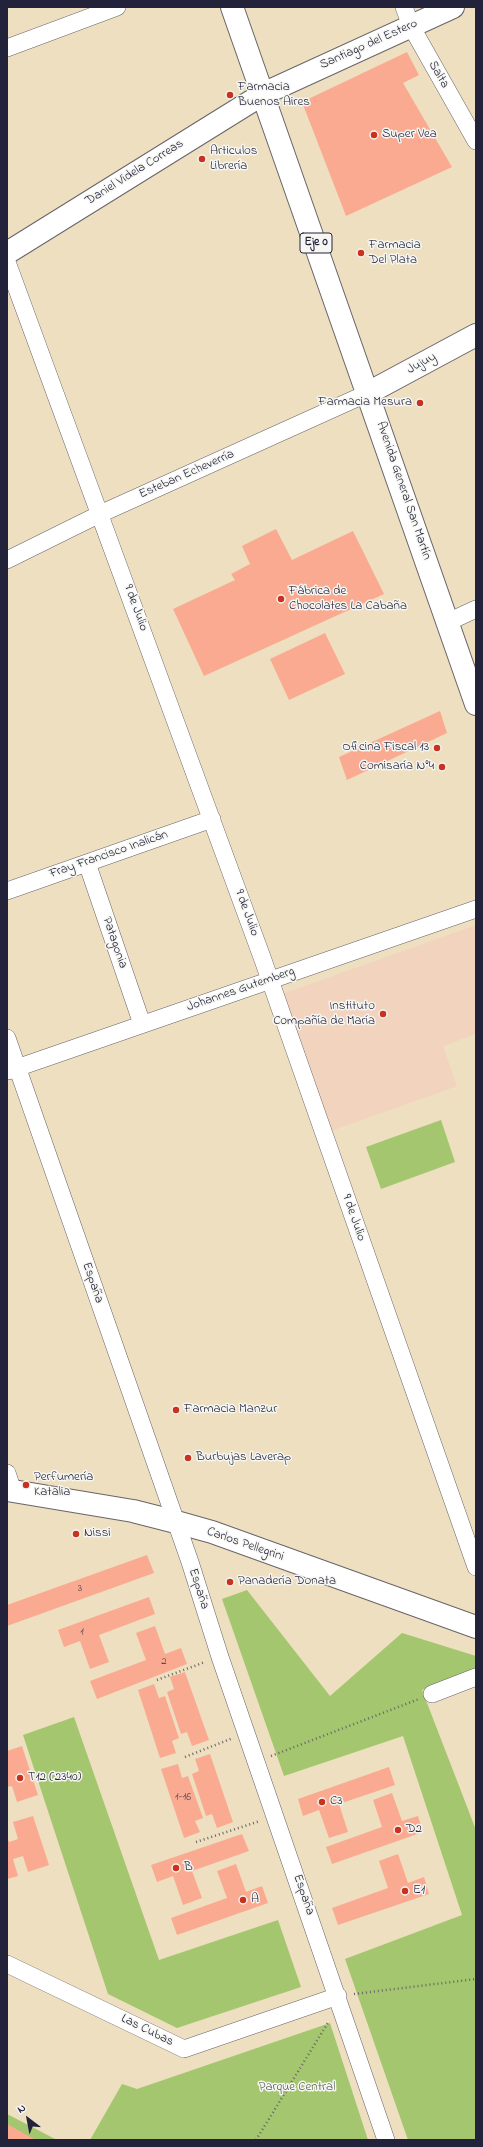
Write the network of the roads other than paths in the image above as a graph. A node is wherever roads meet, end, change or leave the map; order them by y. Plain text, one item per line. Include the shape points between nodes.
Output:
1 (117, 7) edge
2 (232, 7) edge
3 (453, 7) edge
4 (407, 17) edge
5 (7, 48) edge
6 (263, 94) junction
7 (476, 141) edge
8 (7, 253) edge
9 (7, 262) edge
10 (476, 335) edge
11 (368, 393) junction
12 (100, 514) junction
13 (7, 560) edge
14 (476, 609) edge
15 (448, 622) junction
16 (476, 704) edge
17 (212, 819) junction
18 (87, 863) junction
19 (7, 891) edge
20 (476, 909) edge
21 (269, 980) junction
22 (142, 1024) junction
23 (7, 1038) edge
24 (12, 1070) edge
25 (9, 1485) edge
26 (176, 1522) junction
27 (476, 1567) edge
28 (476, 1627) edge
29 (476, 1678) edge
30 (432, 1694) road end
31 (7, 1964) edge
32 (338, 1996) junction
33 (386, 2140) edge

1 - 5 street
2 - 6 street, Avenida General San Martín / Eje 0
3 - 4 street, Santiago del Estero
4 - 6 street, Santiago del Estero
4 - 7 street, Salta
6 - 8 street, Daniel Videla Correas
6 - 11 street, Avenida General San Martín / Eje 0
9 - 12 street, 9 de Julio
10 - 11 street, Jujuy
11 - 12 street, Esteban Echeverría
11 - 15 street, Avenida General San Martín / Eje 0
12 - 13 street, Esteban Echeverría
12 - 17 street, 9 de Julio
14 - 15 street
15 - 16 street, Avenida General San Martín / Eje 0
17 - 18 street, Fray Francisco Inalicán
17 - 21 street, 9 de Julio
18 - 19 street, Fray Francisco Inalicán
18 - 22 street, Patagonia
20 - 21 street, Johannes Gutemberg
21 - 22 street, Johannes Gutemberg
21 - 27 street, 9 de Julio
22 - 24 street, Johannes Gutemberg
23 - 24 street, España
24 - 26 street, España
25 - 26 street, Carlos Pellegrini
26 - 28 street, Carlos Pellegrini via 212,1532
26 - 32 street, España via 220,1657
29 - 30 street
31 - 32 street, Las Cubas via 184,2049
32 - 33 street, España

